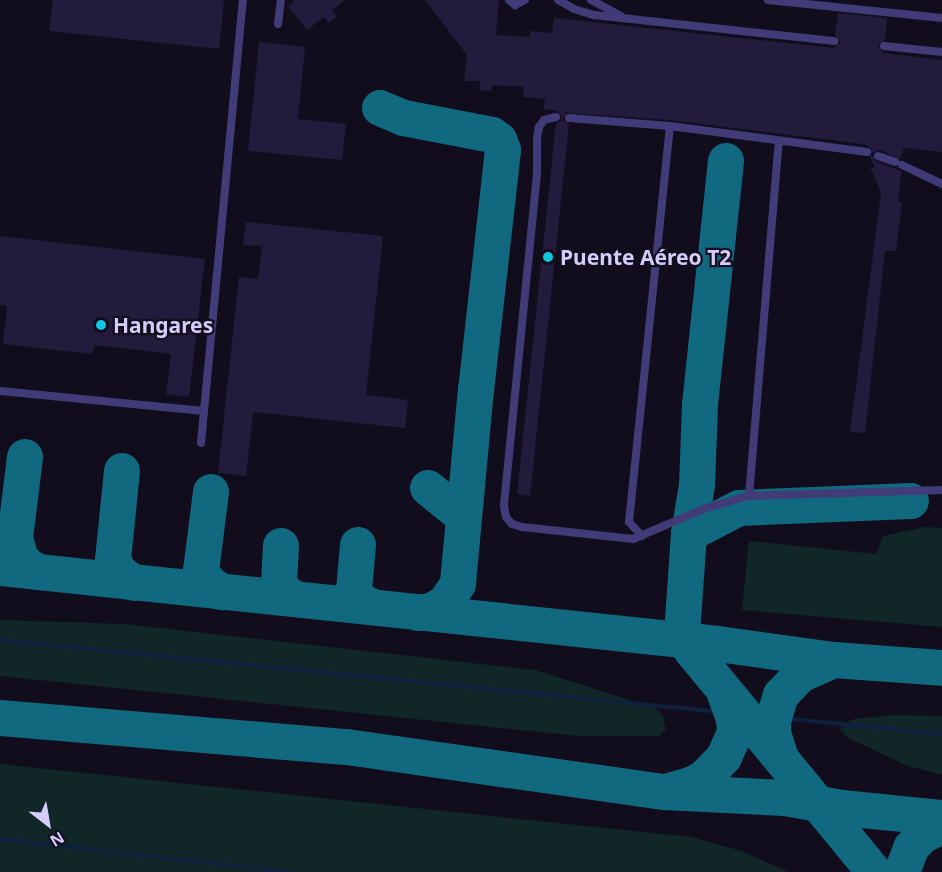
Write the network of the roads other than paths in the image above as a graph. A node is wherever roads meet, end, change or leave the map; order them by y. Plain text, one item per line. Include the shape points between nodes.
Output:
1 (243, 0) edge
2 (281, 0) edge
3 (509, 0) edge
4 (525, 0) edge
5 (558, 0) edge
6 (591, 0) edge
7 (768, 0) edge
8 (626, 18) junction
9 (942, 18) edge
10 (278, 24) dead end
11 (835, 41) dead end
12 (884, 46) dead end
13 (942, 52) edge
14 (556, 117) dead end
15 (569, 118) dead end
16 (670, 126) junction
17 (779, 142) junction
18 (867, 152) dead end
19 (878, 156) dead end
20 (942, 184) edge
21 (0, 391) edge
22 (204, 411) junction
23 (201, 443) dead end
24 (942, 490) edge
25 (749, 496) junction
26 (642, 537) junction

1 - 22 lane
2 - 10 lane
3 - 4 lane via 518,5
5 - 8 lane via 594,15
6 - 8 lane
7 - 9 lane
8 - 11 lane
12 - 13 lane
14 - 26 lane via 544,120 537,138 506,517 522,527 622,539
15 - 16 lane
16 - 17 lane
16 - 26 lane via 629,522
17 - 18 lane
17 - 25 lane
19 - 20 lane
21 - 22 lane
22 - 23 lane
24 - 25 lane
25 - 26 lane via 706,508

